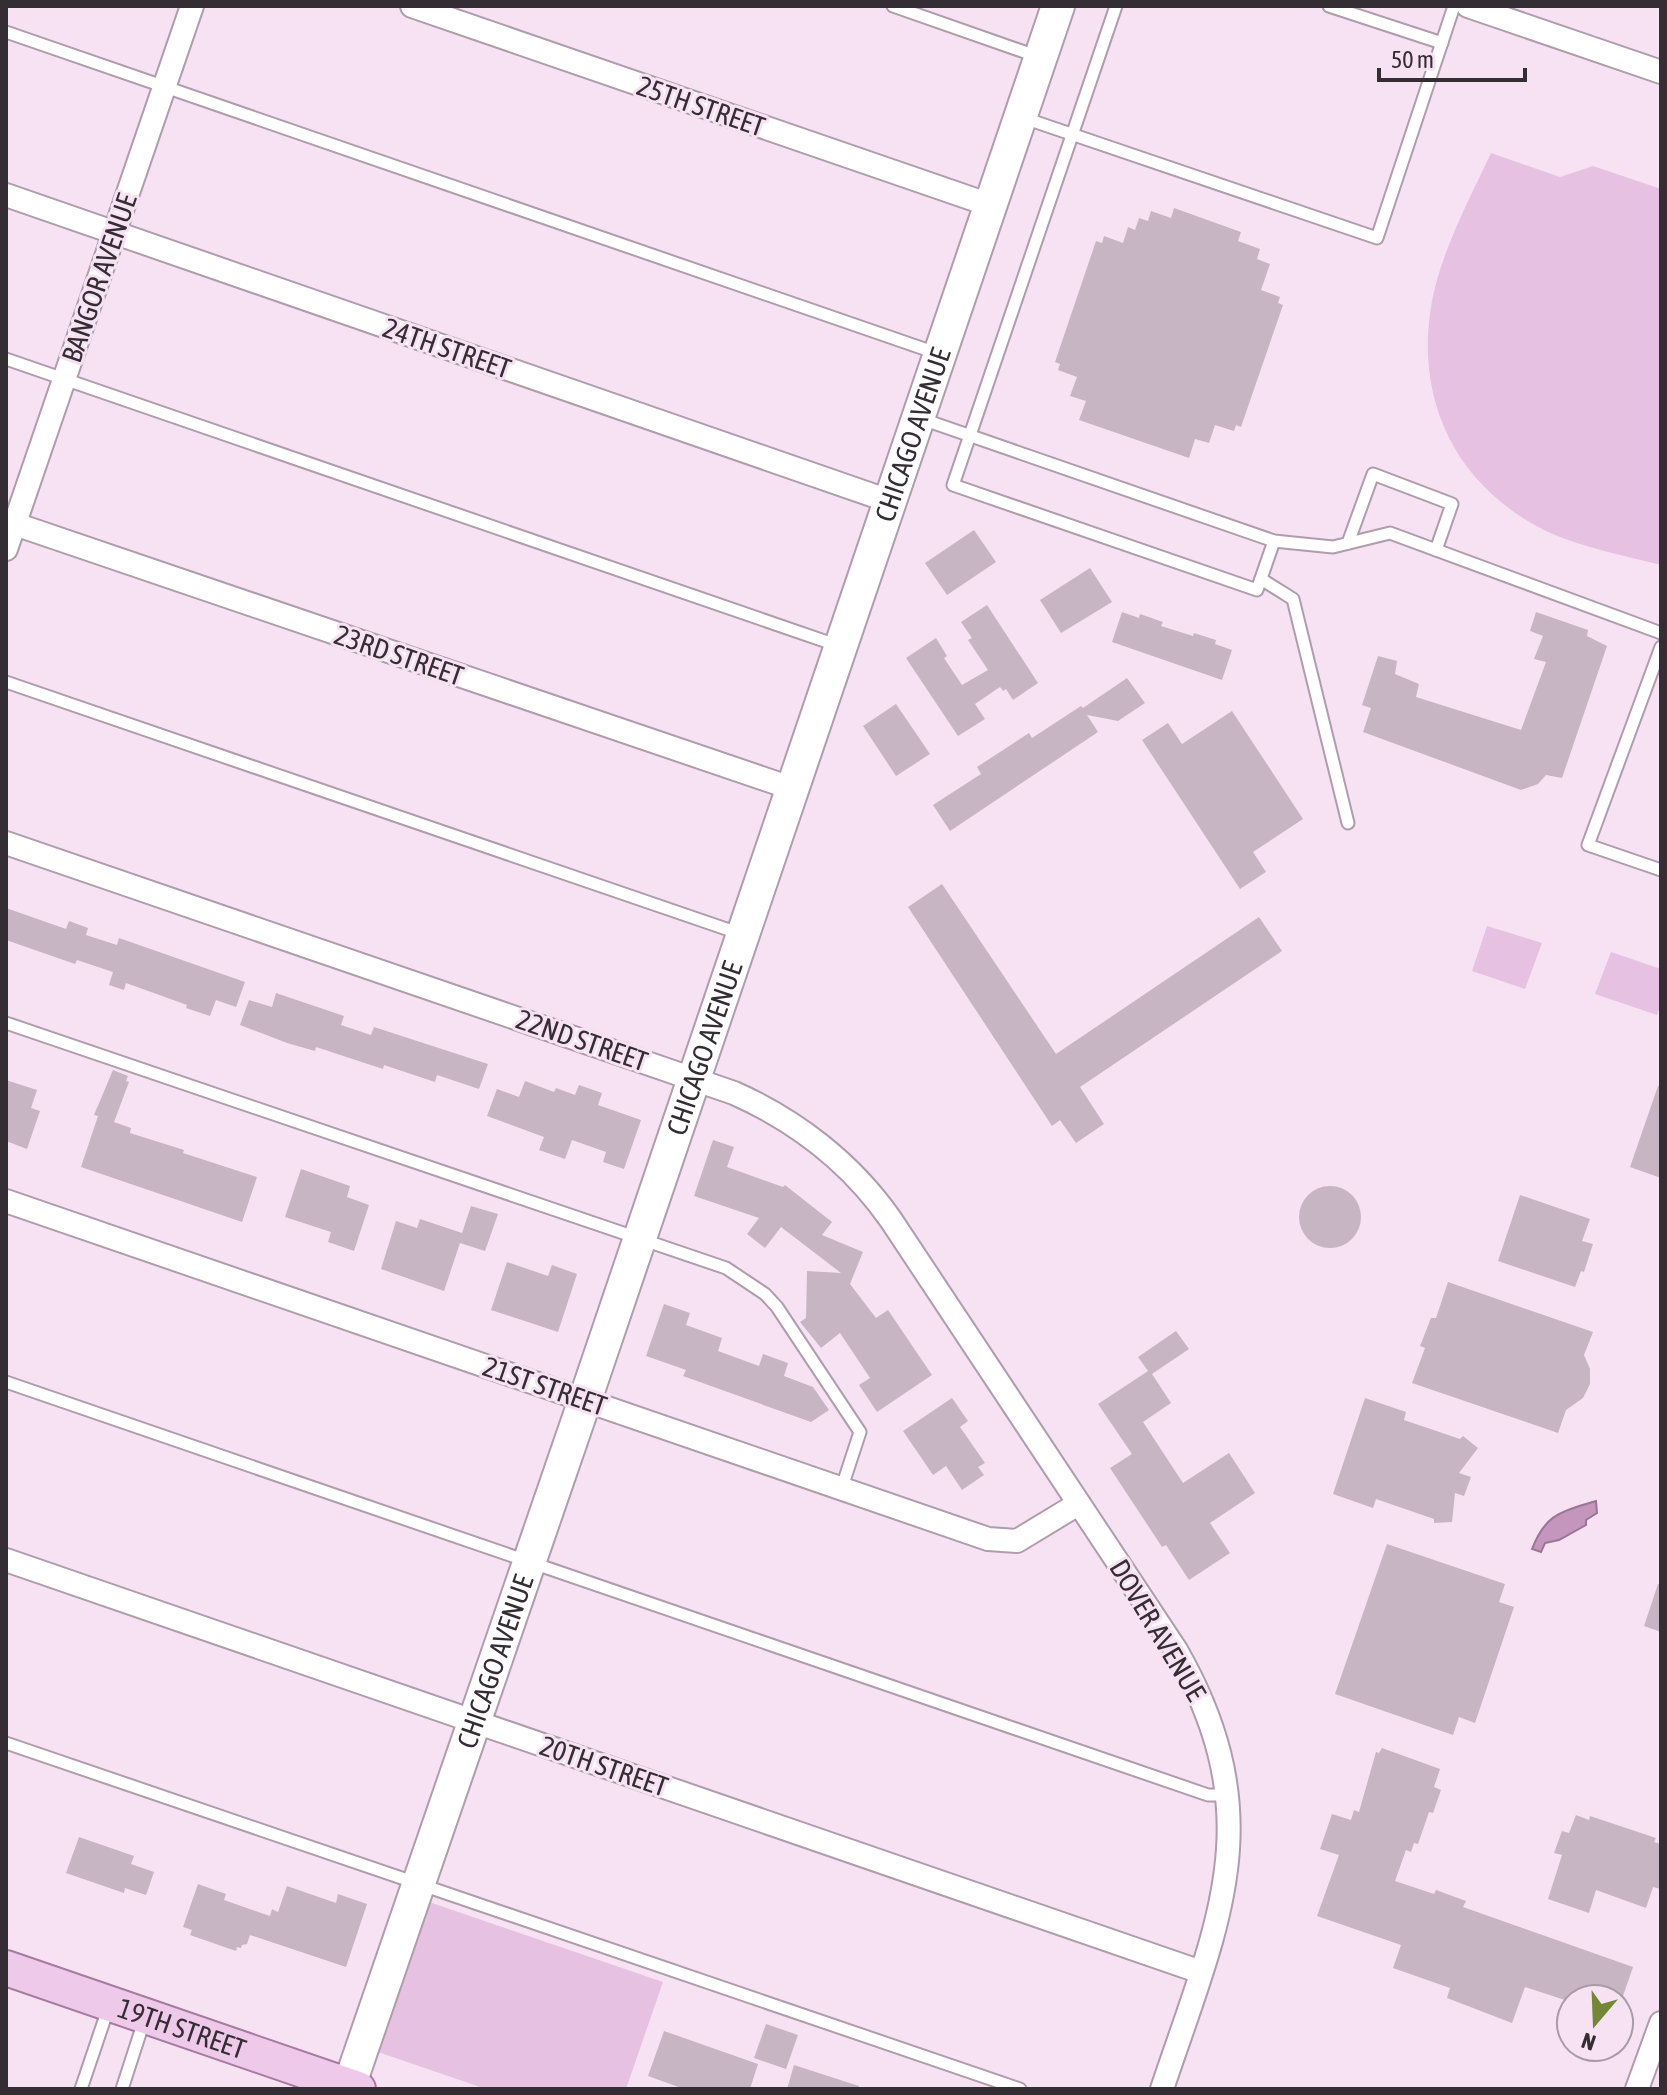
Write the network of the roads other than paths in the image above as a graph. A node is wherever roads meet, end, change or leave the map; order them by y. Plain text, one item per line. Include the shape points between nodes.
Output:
1 (192, 6) edge
2 (412, 6) edge
3 (893, 6) edge
4 (1058, 6) edge
5 (1116, 6) edge
6 (1454, 6) edge
7 (1468, 6) edge
8 (1337, 7) edge
9 (6, 32) edge
10 (1442, 43) junction
11 (1041, 57) junction
12 (1661, 72) edge
13 (165, 86) junction
14 (1020, 116) junction
15 (1073, 135) junction
16 (6, 195) edge
17 (990, 205) junction
18 (115, 233) junction
19 (939, 354) junction
20 (6, 359) edge
21 (64, 380) junction
22 (917, 417) junction
23 (970, 436) junction
24 (889, 501) junction
25 (10, 523) edge
26 (1274, 541) junction
27 (1348, 543) junction
28 (6, 549) edge
29 (1436, 550) junction
30 (1261, 579) junction
31 (1661, 633) edge
32 (839, 646) junction
33 (1661, 647) edge
34 (6, 682) edge
35 (791, 788) junction
36 (1348, 823) dead end
37 (6, 843) edge
38 (1661, 870) edge
39 (741, 934) junction
40 (6, 1023) edge
41 (693, 1078) junction
42 (6, 1201) edge
43 (640, 1239) junction
44 (6, 1382) edge
45 (585, 1400) junction
46 (841, 1490) junction
47 (1078, 1504) junction
48 (6, 1560) edge
49 (530, 1561) junction
50 (475, 1722) junction
51 (6, 1743) edge
52 (1227, 1795) junction
53 (417, 1884) junction
54 (6, 1968) edge
55 (1201, 1972) junction
56 (110, 2004) junction
57 (146, 2016) junction
58 (1661, 2023) edge
59 (352, 2088) edge
60 (81, 2089) edge
61 (122, 2089) edge
62 (1020, 2089) edge
63 (1162, 2089) edge
64 (1637, 2089) edge

1 - 13 street, BANGOR AVENUE
2 - 17 street, 25TH STREET
3 - 11 lane
4 - 11 street, CHICAGO AVENUE
5 - 15 lane
6 - 10 lane
7 - 12 street
8 - 10 lane
9 - 13 lane
10 - 15 lane via 1377,238
11 - 14 street, CHICAGO AVENUE
13 - 18 street, BANGOR AVENUE
13 - 19 lane
14 - 15 lane
14 - 17 street, CHICAGO AVENUE
15 - 23 lane
16 - 18 street, 24TH STREET
17 - 19 street, CHICAGO AVENUE
18 - 21 street, BANGOR AVENUE
18 - 24 street, 24TH STREET
19 - 22 street, CHICAGO AVENUE
20 - 21 lane
21 - 25 street, BANGOR AVENUE
21 - 32 lane
22 - 23 lane
22 - 24 street, CHICAGO AVENUE
23 - 26 lane
23 - 30 lane via 953,485 1257,590
24 - 32 street, CHICAGO AVENUE
25 - 28 street, BANGOR AVENUE
25 - 35 street, 23RD STREET
26 - 27 lane via 1333,547
26 - 30 lane
27 - 29 lane via 1390,533
27 - 29 lane via 1373,474 1452,504
29 - 31 lane
30 - 36 lane via 1293,599
32 - 35 street, CHICAGO AVENUE
33 - 38 lane via 1588,845
34 - 39 lane
35 - 39 street, CHICAGO AVENUE
37 - 41 street, 22ND STREET
39 - 41 street, CHICAGO AVENUE
40 - 43 lane
41 - 43 street, CHICAGO AVENUE
41 - 47 street, 22ND STREET via 776,1113 862,1184
42 - 45 street, 21ST STREET
43 - 45 street, CHICAGO AVENUE
43 - 46 lane via 726,1268 777,1307 860,1432
44 - 49 lane
45 - 46 street, 21ST STREET
45 - 49 street, CHICAGO AVENUE
46 - 47 street, 21ST STREET via 1010,1542
47 - 52 street, DOVER AVENUE via 1189,1673 1216,1735
48 - 50 street, 20TH STREET
49 - 50 street, CHICAGO AVENUE
49 - 52 lane via 1208,1795
50 - 53 street, CHICAGO AVENUE
50 - 55 street, 20TH STREET
51 - 53 lane
52 - 55 street, DOVER AVENUE via 1224,1895
53 - 59 street, CHICAGO AVENUE
53 - 62 lane
54 - 56 main road, 19TH STREET
55 - 63 street, DOVER AVENUE
56 - 57 main road, 19TH STREET
56 - 60 lane
57 - 59 main road, 19TH STREET
57 - 61 lane
58 - 64 street

